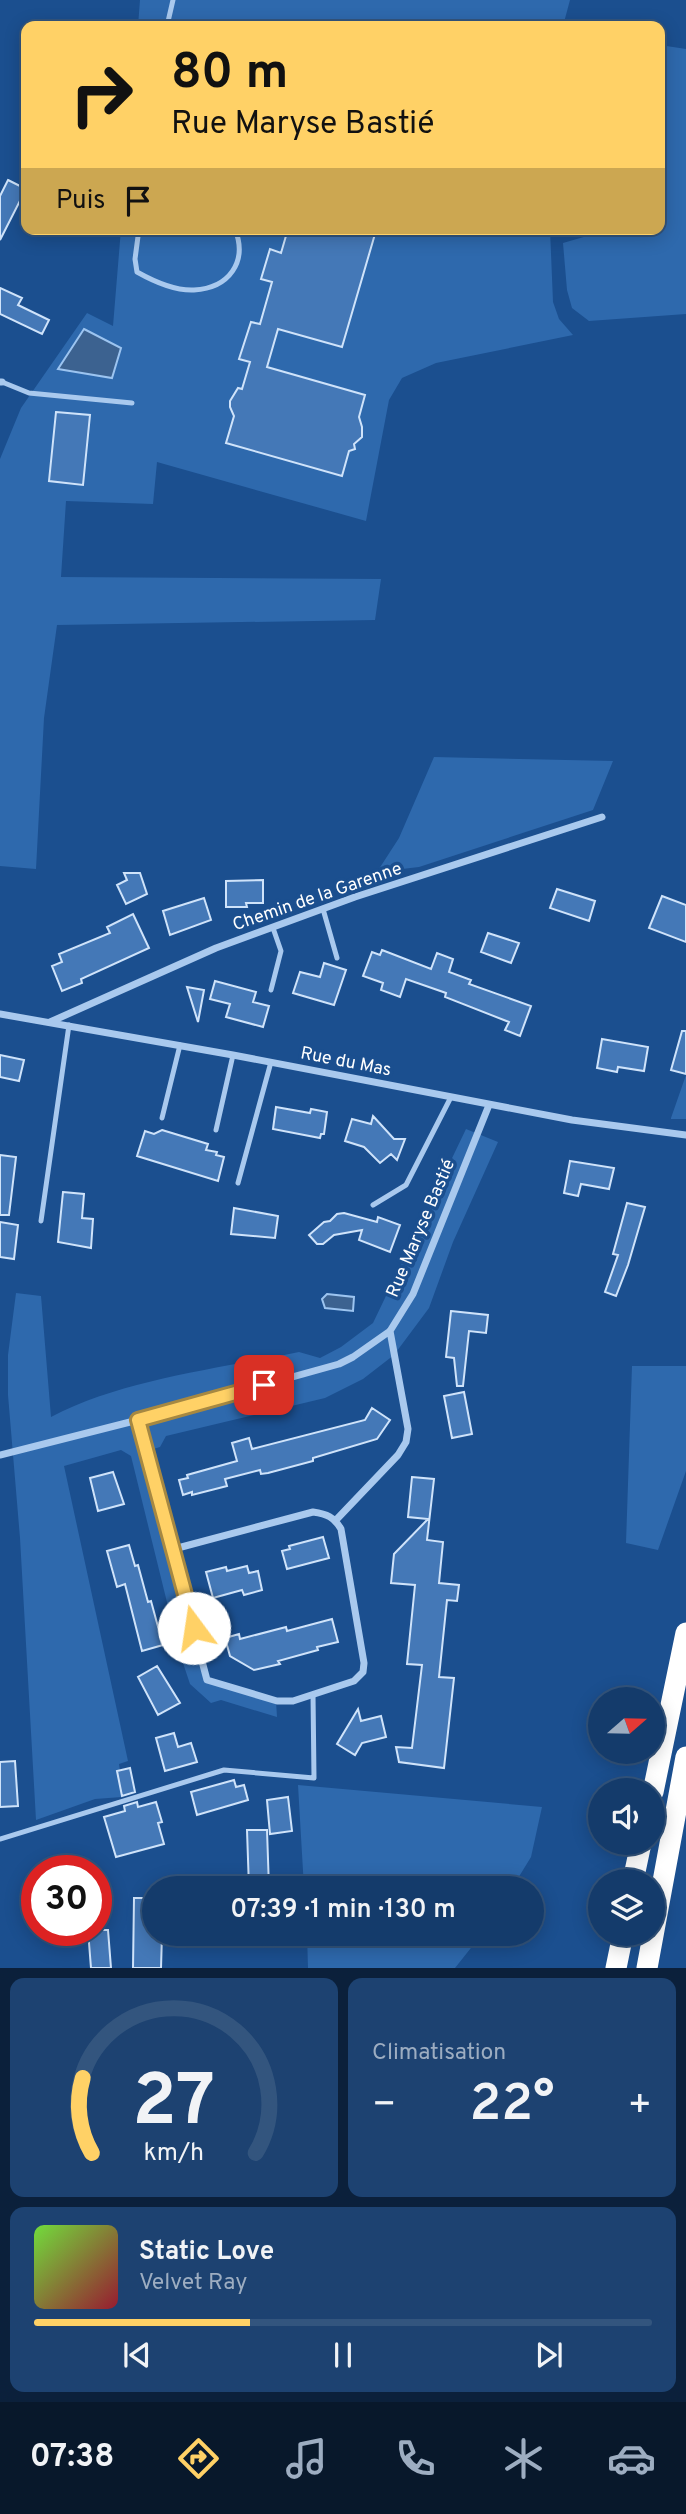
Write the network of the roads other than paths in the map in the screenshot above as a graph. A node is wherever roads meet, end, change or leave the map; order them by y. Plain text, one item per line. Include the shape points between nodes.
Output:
1 (173, 0) edge
2 (168, 21) edge
3 (138, 235) edge
4 (236, 235) edge
5 (1, 382) edge
6 (132, 403) dead end
7 (602, 817) dead end
8 (323, 909) junction
9 (273, 928) junction
10 (337, 958) dead end
11 (271, 990) dead end
12 (0, 1014) edge
13 (50, 1022) junction
14 (69, 1026) junction
15 (180, 1045) junction
16 (233, 1055) junction
17 (271, 1062) junction
18 (452, 1097) junction
19 (489, 1105) junction
20 (162, 1118) dead end
21 (216, 1130) dead end
22 (686, 1135) edge
23 (238, 1183) dead end
24 (373, 1205) dead end
25 (41, 1221) dead end
26 (390, 1331) junction
27 (138, 1420) junction
28 (0, 1455) edge
29 (336, 1520) junction
30 (174, 1549) junction
31 (686, 1633) edge
32 (313, 1694) junction
33 (686, 1757) edge
34 (656, 1778) edge
35 (686, 1779) edge
36 (0, 1839) edge
37 (621, 1946) edge
38 (631, 1946) edge
39 (616, 1968) edge
40 (627, 1968) edge
41 (647, 1968) edge
42 (661, 1968) edge

1 - 2 lane
3 - 4 lane via 136,272 158,283 194,290 221,282 234,271 239,255
5 - 6 lane via 29,393
7 - 8 street, Chemin de la Garenne
8 - 9 street, Chemin de la Garenne
8 - 10 lane
9 - 11 lane via 281,951
9 - 13 street, Chemin de la Garenne via 216,948
12 - 13 street, Rue du Mas
13 - 14 street, Rue du Mas
14 - 15 street, Rue du Mas
14 - 25 lane
15 - 16 street, Rue du Mas
15 - 20 lane
16 - 17 street, Rue du Mas
16 - 21 lane
17 - 18 street, Rue du Mas
17 - 23 lane
18 - 19 street, Rue du Mas
18 - 24 lane via 407,1185
19 - 22 street, Rue du Mas
19 - 26 street, Rue Maryse Bastié via 413,1294
26 - 27 street, Rue Maryse Bastié via 339,1364
26 - 29 street via 408,1429 406,1442
27 - 28 street, Rue Maryse Bastié
27 - 30 street
29 - 30 street via 313,1512
29 - 32 street via 365,1663 354,1681
30 - 32 street via 207,1680 276,1702
31 - 34 highway
32 - 36 lane via 314,1778 224,1770
33 - 41 highway
35 - 42 highway
37 - 39 highway
38 - 40 highway

